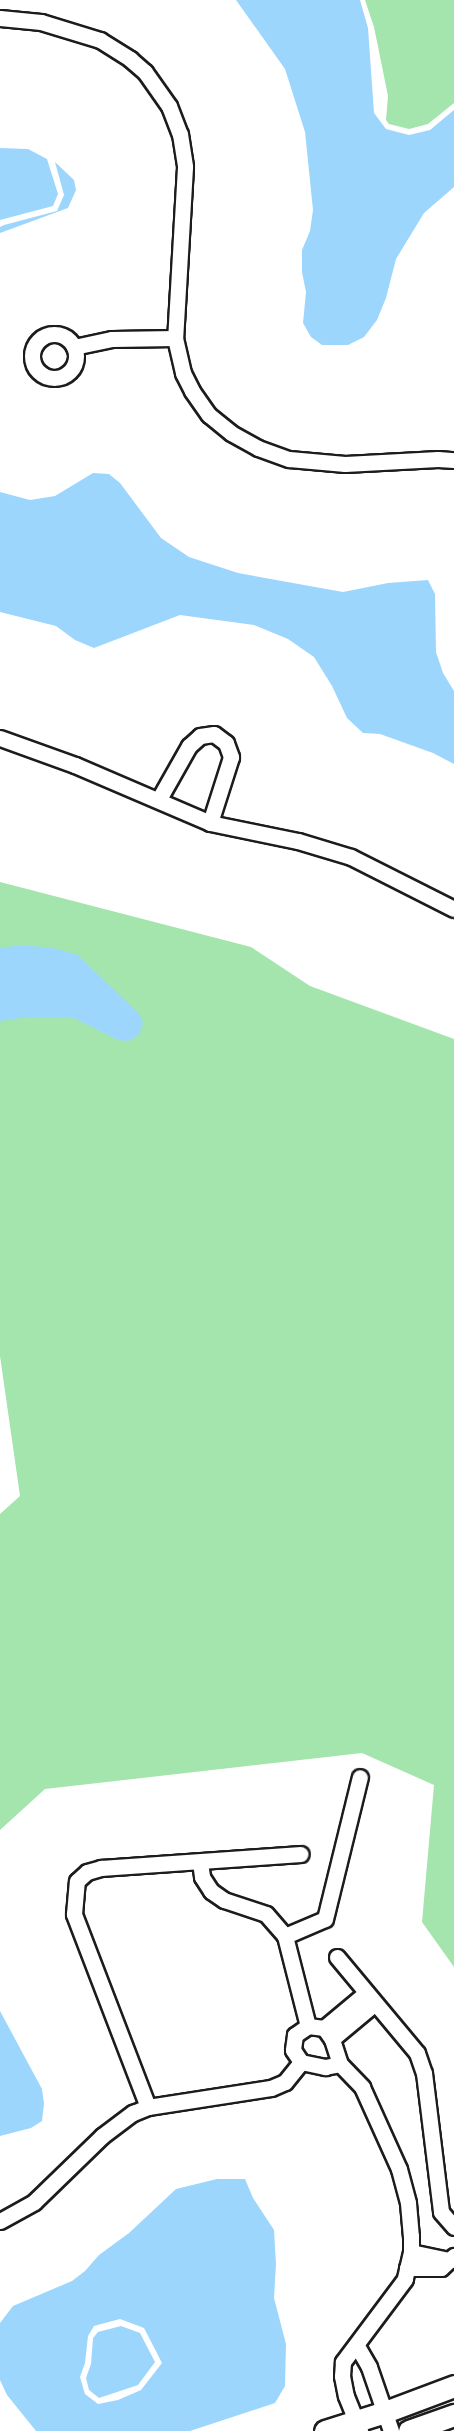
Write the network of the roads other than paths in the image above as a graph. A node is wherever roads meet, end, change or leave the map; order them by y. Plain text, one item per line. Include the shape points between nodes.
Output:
1 (0, 18) edge
2 (175, 338) junction
3 (74, 347) dead end
4 (454, 460) edge
5 (0, 738) edge
6 (159, 799) junction
7 (210, 823) junction
8 (454, 909) edge
9 (360, 1778) dead end
10 (301, 1854) dead end
11 (200, 1862) junction
12 (285, 1936) junction
13 (337, 1957) dead end
14 (370, 1998) junction
15 (308, 2026) junction
16 (328, 2034) junction
17 (301, 2062) junction
18 (340, 2064) junction
19 (148, 2107) junction
20 (0, 2221) edge
21 (454, 2227) edge
22 (411, 2252) junction
23 (452, 2258) edge
24 (407, 2268) junction
25 (357, 2346) junction
26 (454, 2386) edge
27 (454, 2415) edge
28 (388, 2422) edge
29 (358, 2426) edge
30 (325, 2431) edge
31 (409, 2431) edge

1 - 2 street via 41,22 100,40 145,72 169,106 180,135 185,167
2 - 3 street via 112,339
2 - 4 street via 183,373 200,404 220,425 258,448 289,459 326,464
5 - 6 street
6 - 7 street
6 - 7 street via 189,746 200,736 214,734 226,743 231,757
7 - 8 street via 351,856
9 - 12 street via 326,1918
10 - 11 street
11 - 12 street via 202,1877 211,1891 224,1900 266,1914
11 - 19 street via 101,1868 87,1872 77,1881 75,1914
12 - 15 street
13 - 14 street
14 - 16 street
14 - 21 street via 417,2053 424,2073 441,2212
15 - 16 street
15 - 17 street via 295,2035 293,2050
16 - 18 street
17 - 18 street via 325,2067
17 - 19 street via 285,2082 272,2088
18 - 22 street via 362,2087 399,2169 410,2219
19 - 20 street via 102,2136 34,2202
22 - 23 street
22 - 24 street
23 - 24 street via 441,2268
24 - 25 street via 397,2292
25 - 28 street via 369,2367
25 - 29 street via 343,2362 342,2376
26 - 28 street
27 - 31 street
28 - 29 street
29 - 30 street

